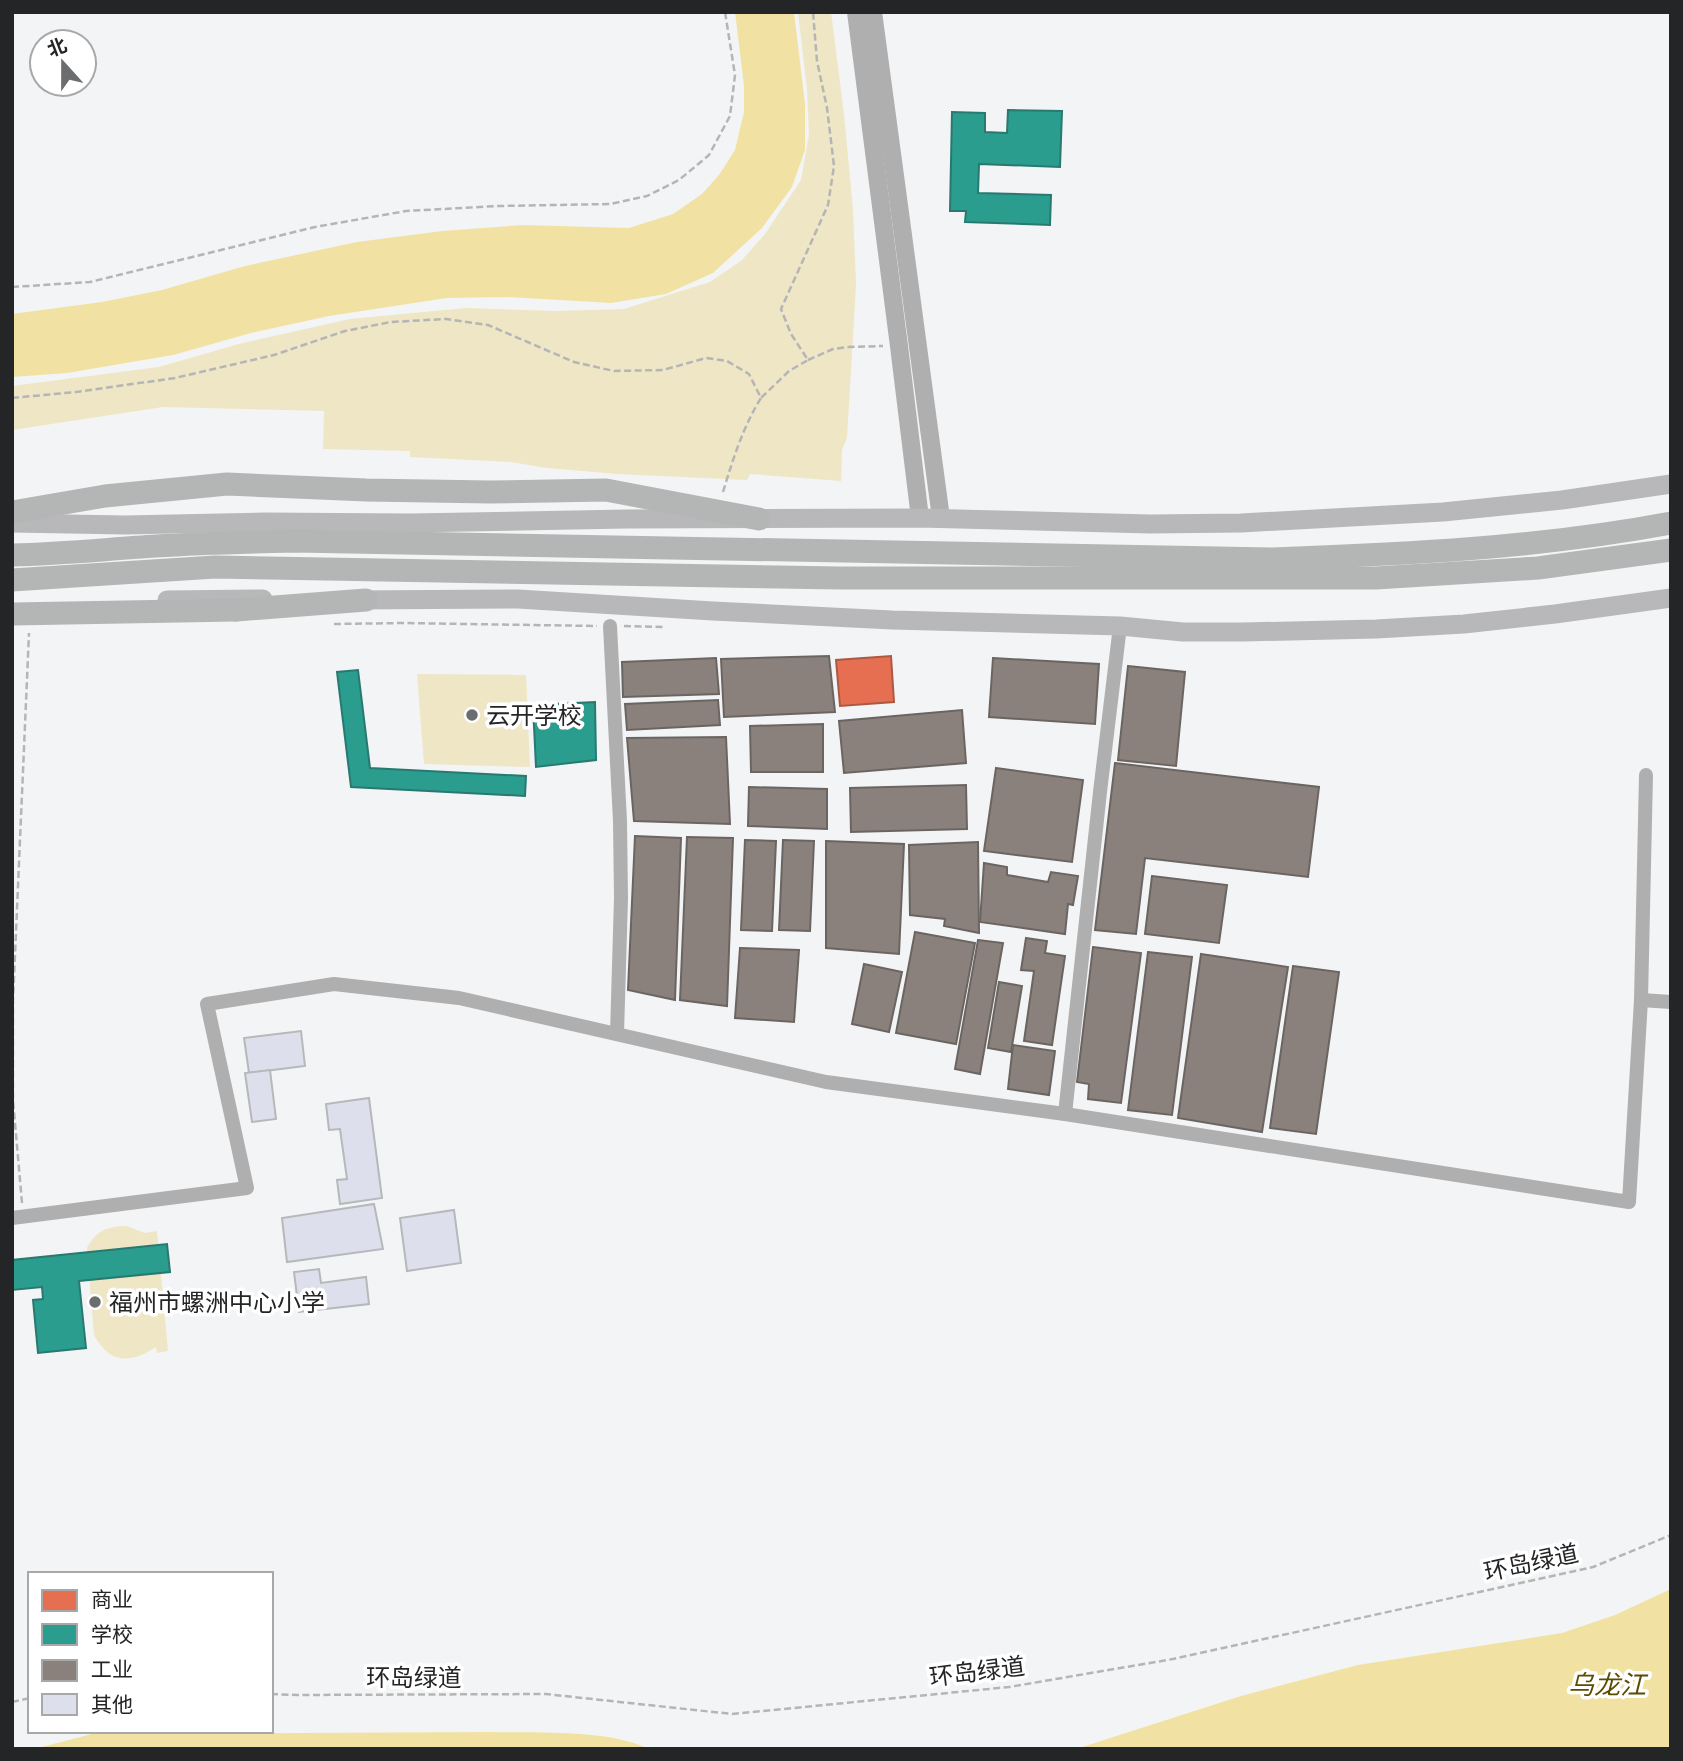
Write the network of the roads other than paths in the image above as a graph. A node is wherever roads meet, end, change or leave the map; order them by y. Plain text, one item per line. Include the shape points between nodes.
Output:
1 (856, 12) edge
2 (873, 12) edge
3 (1671, 484) edge
4 (12, 512) edge
5 (920, 518) junction
6 (759, 519) junction
7 (941, 519) junction
8 (12, 523) edge
9 (1660, 525) edge
10 (1661, 552) edge
11 (12, 555) edge
12 (12, 580) edge
13 (1671, 598) edge
14 (366, 600) junction
15 (19, 615) edge
16 (610, 626) road end
17 (1120, 626) junction
18 (1646, 775) dead end
19 (1641, 1000) junction
20 (1671, 1002) edge
21 (617, 1034) junction
22 (1065, 1114) junction
23 (18, 1217) edge

1 - 5 street
2 - 7 street
3 - 7 main road via 1502,507 1335,519 1185,524
4 - 6 highway via 106,496 227,484 366,491 606,490
5 - 6 main road
5 - 7 main road
6 - 8 main road
9 - 11 highway via 1496,547 1272,559 296,541
10 - 12 highway via 1538,568 1376,578 840,578 215,567
13 - 17 main road via 1510,619 1376,629 1184,632
14 - 15 highway, bridge via 236,610
14 - 15 main road via 221,598
14 - 17 main road via 518,599 892,620
16 - 21 street via 620,834
17 - 22 street
18 - 19 street
19 - 20 street
19 - 22 street via 1629,1202
21 - 22 street via 826,1082
21 - 23 street via 459,998 334,984 207,1004 247,1188

